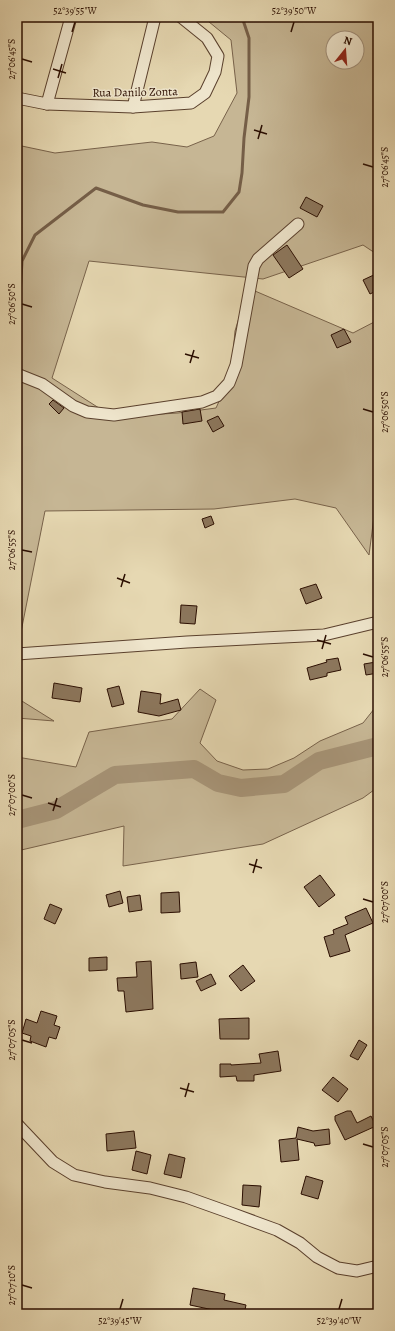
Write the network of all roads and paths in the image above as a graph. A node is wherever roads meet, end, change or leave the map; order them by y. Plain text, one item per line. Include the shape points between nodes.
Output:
1 (71, 17) edge
2 (155, 17) edge
3 (181, 17) edge
4 (17, 98) edge
5 (47, 104) junction
6 (133, 107) junction
7 (298, 224) dead end
8 (17, 374) edge
9 (378, 622) edge
10 (17, 654) edge
11 (17, 1124) edge
12 (378, 1266) edge

1 - 5 street
2 - 6 street
3 - 6 street, Rua Danilo Zonta via 207,38 218,56 215,72 205,93 191,103
4 - 5 street, Rua Danilo Zonta
5 - 6 street, Rua Danilo Zonta
7 - 8 street via 258,259 254,266 236,365 229,383 217,396 202,402 114,415 87,412 73,406 42,384
9 - 10 street via 324,635
11 - 12 street via 53,1162 74,1175 186,1197 277,1230 338,1268 357,1271

